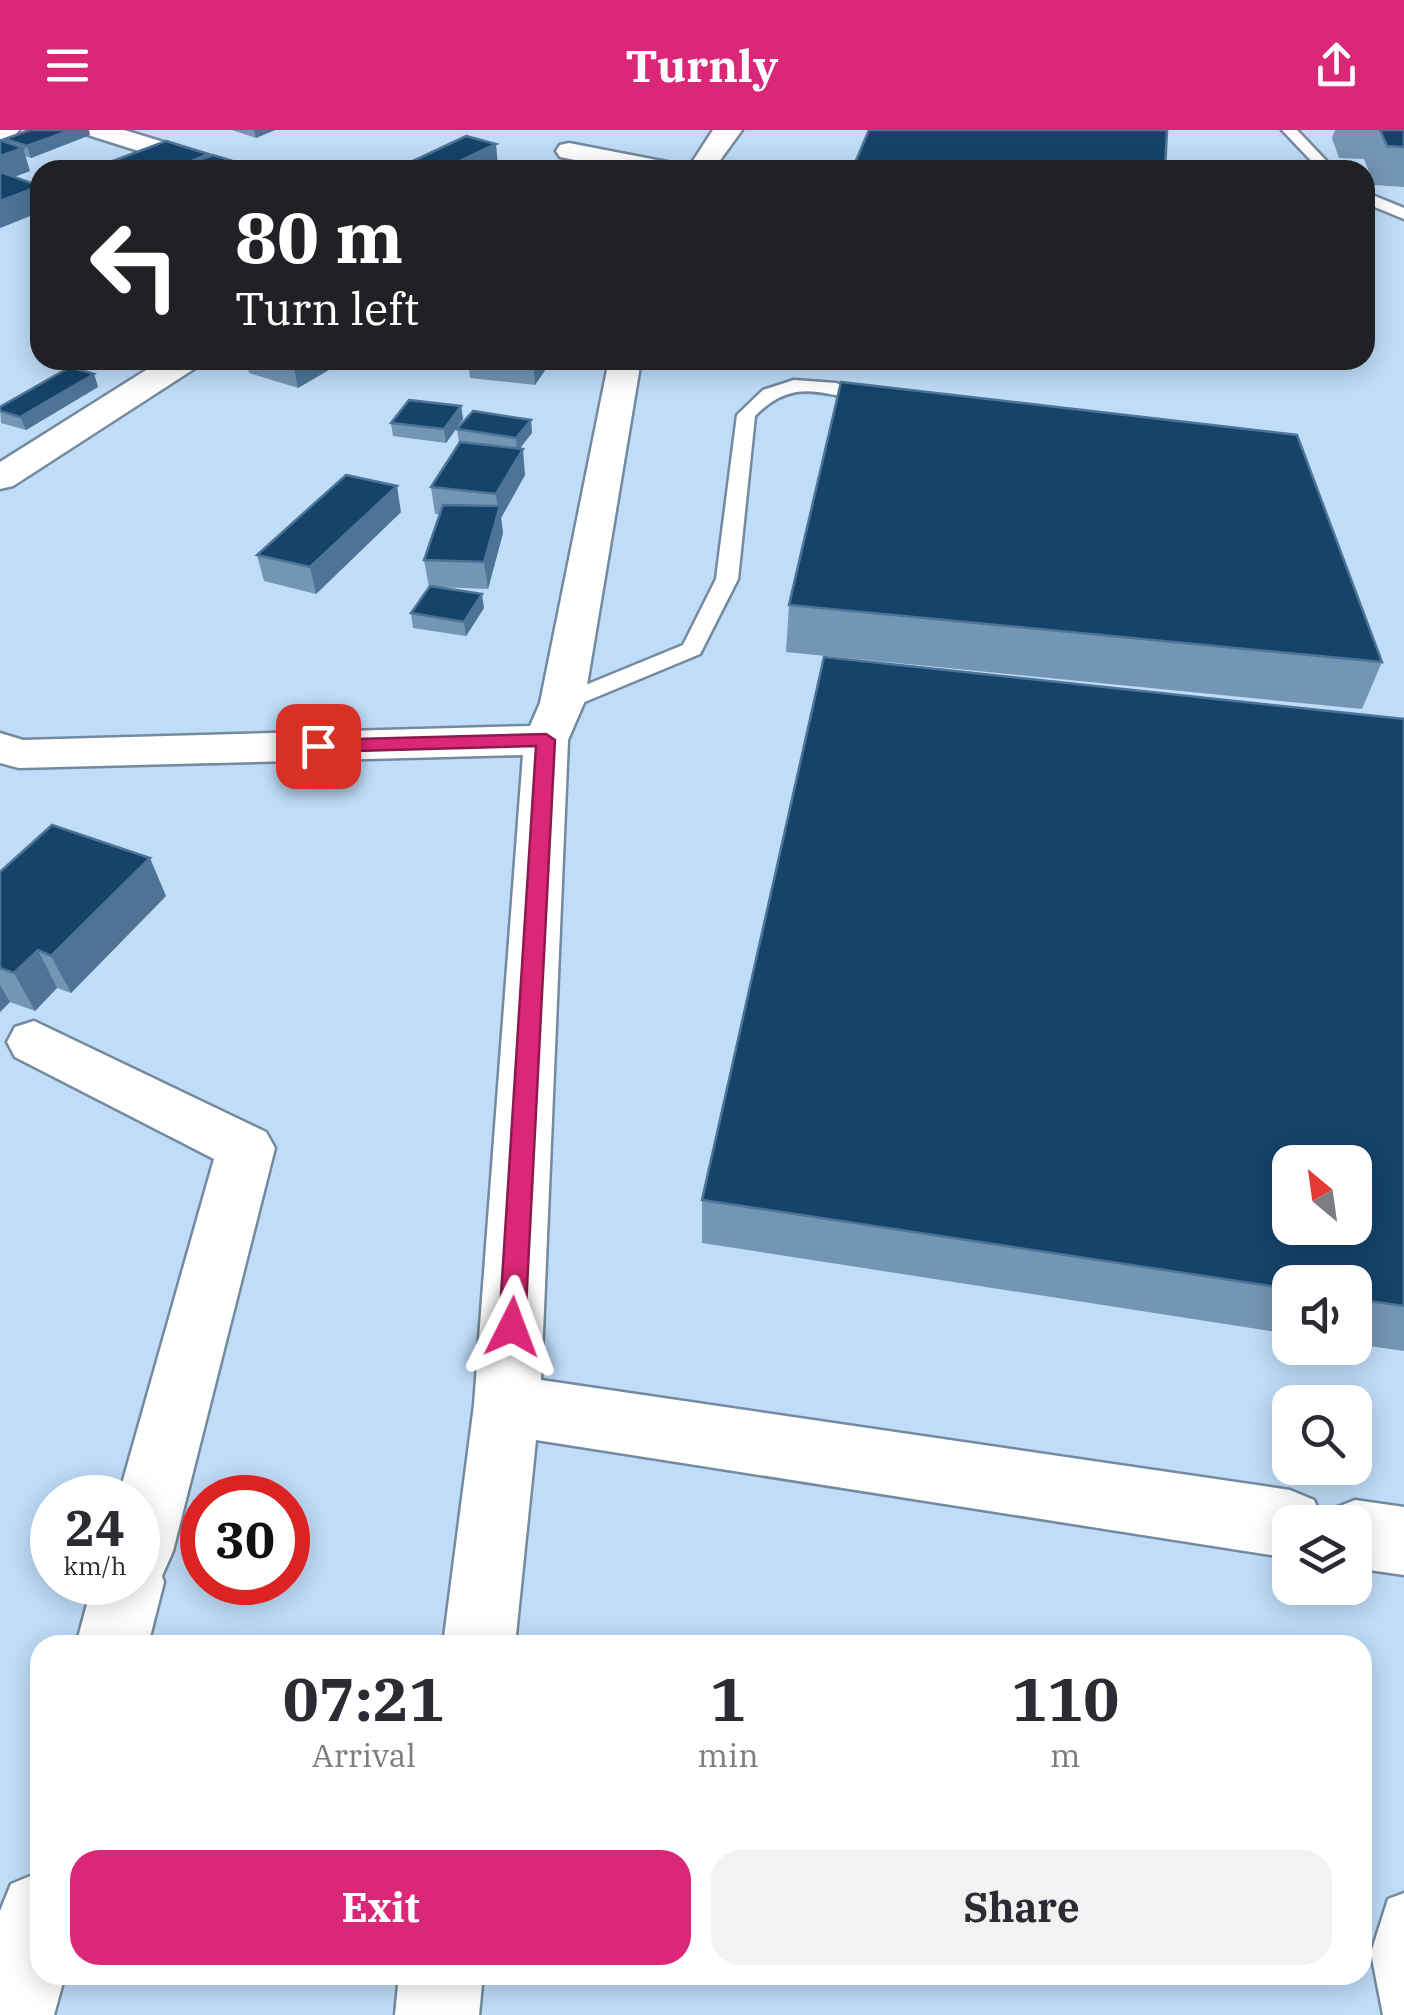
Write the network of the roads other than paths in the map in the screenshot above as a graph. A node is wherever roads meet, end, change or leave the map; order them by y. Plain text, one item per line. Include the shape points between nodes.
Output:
1 (97, 130) edge
2 (1289, 130) edge
3 (724, 132) edge
4 (571, 143) edge
5 (195, 160) edge
6 (631, 160) edge
7 (706, 160) edge
8 (1318, 160) edge
9 (1375, 201) edge
10 (1404, 214) edge
11 (169, 370) edge
12 (623, 370) edge
13 (852, 392) edge
14 (0, 478) edge
15 (554, 722) junction
16 (0, 747) edge
17 (34, 1042) dead end
18 (507, 1405) junction
19 (159, 1475) edge
20 (1272, 1521) edge
21 (1372, 1536) edge
22 (1404, 1541) edge
23 (123, 1605) edge
24 (115, 1635) edge
25 (481, 1635) edge
26 (1404, 1914) edge
27 (1404, 2010) edge

1 - 5 street
2 - 8 lane
3 - 7 street
4 - 6 street
9 - 10 lane
11 - 14 street
12 - 15 street
13 - 15 lane via 790,384 763,394 746,414 727,580 692,649
15 - 16 street via 18,754
15 - 18 street
17 - 19 street via 246,1148
18 - 20 street
18 - 25 street
21 - 22 street
23 - 24 street
26 - 27 lane via 1394,1954

